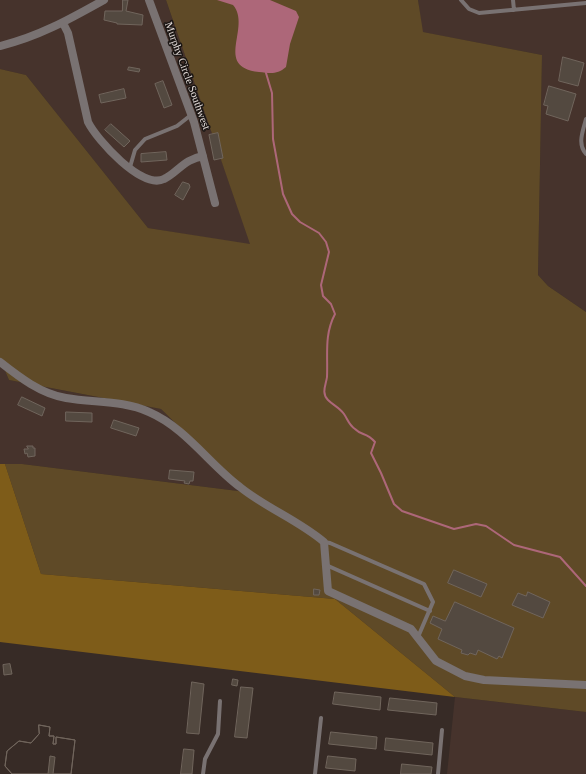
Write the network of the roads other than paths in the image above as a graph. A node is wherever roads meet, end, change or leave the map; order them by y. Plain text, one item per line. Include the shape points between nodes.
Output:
1 (104, 0) edge
2 (148, 0) edge
3 (460, 0) edge
4 (513, 0) edge
5 (586, 4) edge
6 (514, 10) junction
7 (63, 23) junction
8 (0, 46) edge
9 (192, 115) junction
10 (586, 119) edge
11 (586, 154) edge
12 (203, 156) junction
13 (130, 167) junction
14 (215, 202) dead end
15 (0, 362) edge
16 (324, 542) junction
17 (325, 564) junction
18 (430, 611) junction
19 (418, 638) junction
20 (586, 685) edge
21 (220, 701) dead end
22 (321, 718) dead end
23 (442, 730) dead end
24 (203, 774) edge
25 (316, 774) edge
26 (438, 774) edge

1 - 7 street
2 - 9 street, Murphy Circle Southwest
3 - 6 lane via 469,9 479,13
4 - 6 lane
5 - 6 lane
7 - 8 street via 32,37
7 - 13 street via 68,33 88,122 102,143
9 - 12 street, Murphy Circle Southwest
9 - 13 lane via 177,126 145,139 135,150
10 - 11 lane via 581,142
12 - 13 street via 189,161 159,181 151,181 140,176
12 - 14 street, Murphy Circle Southwest
15 - 16 street via 21,378 53,394 130,406 167,421 240,488
16 - 17 street
16 - 18 lane via 424,584 433,602
17 - 18 lane
17 - 19 street via 328,591 411,629
18 - 19 lane
19 - 20 street via 436,661 465,676 484,680
21 - 24 lane via 218,734 205,759
22 - 25 lane
23 - 26 lane

